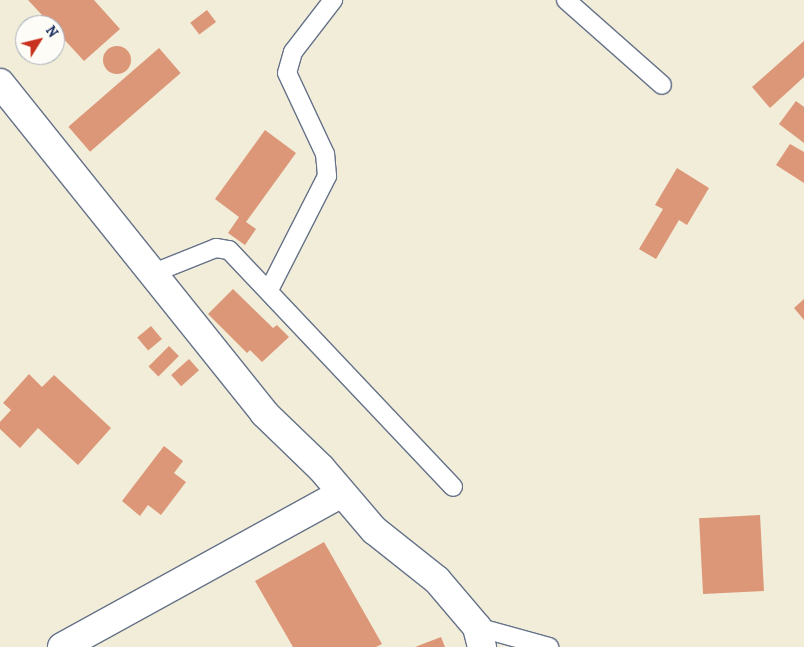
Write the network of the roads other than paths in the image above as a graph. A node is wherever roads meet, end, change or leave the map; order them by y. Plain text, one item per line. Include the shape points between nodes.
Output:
1 (333, 0) edge
2 (566, 0) edge
3 (0, 83) edge
4 (662, 85) dead end
5 (151, 274) junction
6 (268, 290) junction
7 (452, 487) dead end
8 (340, 494) junction
9 (479, 637) edge
10 (62, 647) edge
11 (549, 647) edge

1 - 6 lane via 293,52 287,73 325,154 327,176
2 - 4 lane
3 - 5 street
5 - 6 lane via 216,248 229,250
5 - 8 street via 264,413 321,468
6 - 7 lane
8 - 9 street via 374,530 437,580
8 - 10 street
9 - 11 lane

